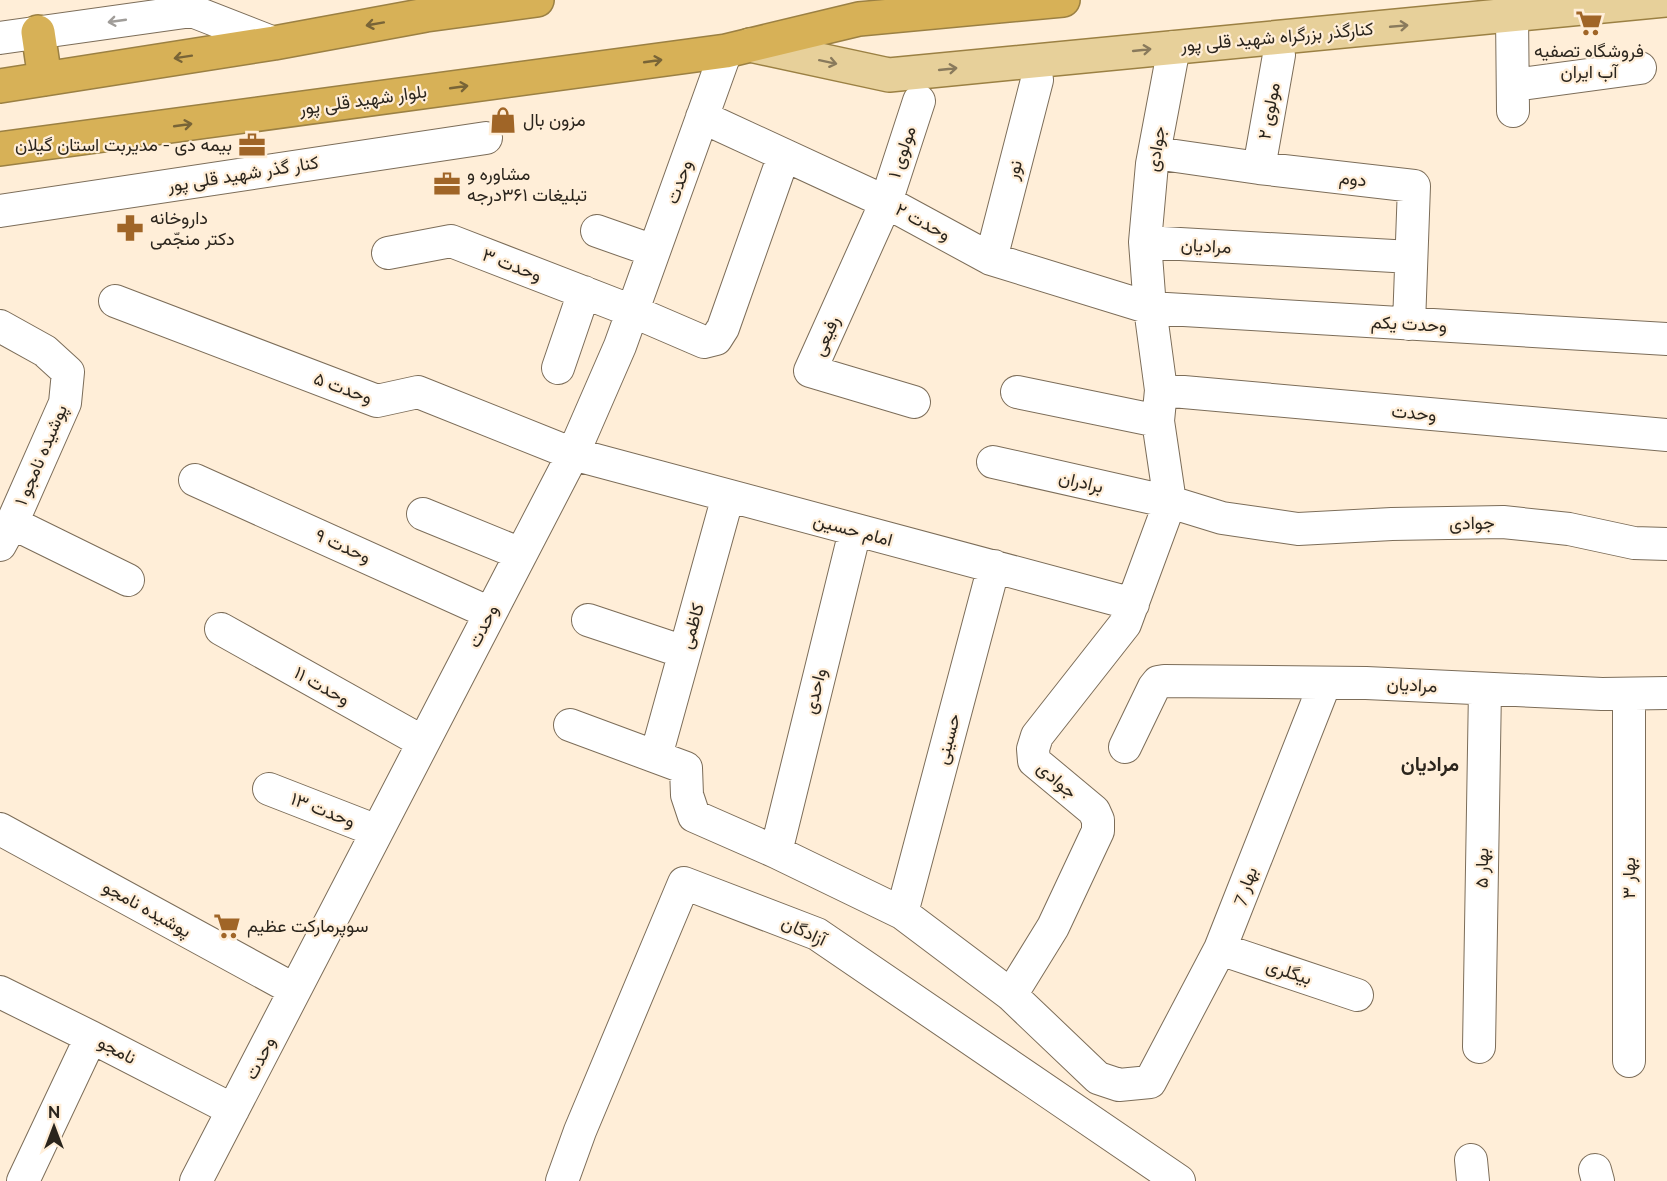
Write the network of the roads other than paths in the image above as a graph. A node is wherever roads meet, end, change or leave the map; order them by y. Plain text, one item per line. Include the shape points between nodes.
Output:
1 (537, 0) edge
2 (1063, 0) edge
3 (1665, 0) edge
4 (1617, 2) edge
5 (426, 7) edge
6 (1512, 15) junction
7 (38, 32) junction
8 (0, 38) edge
9 (274, 43) junction
10 (1174, 47) junction
11 (738, 48) junction
12 (1279, 55) dead end
13 (1640, 68) dead end
14 (45, 79) junction
15 (1037, 80) dead end
16 (0, 86) edge
17 (919, 100) dead end
18 (702, 117) junction
19 (486, 138) dead end
20 (0, 150) edge
21 (1155, 153) junction
22 (784, 155) junction
23 (1259, 168) junction
24 (886, 202) junction
25 (0, 211) edge
26 (597, 231) dead end
27 (1145, 242) junction
28 (654, 251) junction
29 (388, 253) dead end
30 (1411, 257) junction
31 (991, 259) junction
32 (584, 292) junction
33 (115, 302) dead end
34 (1150, 308) junction
35 (632, 312) junction
36 (1409, 324) junction
37 (0, 327) edge
38 (1665, 347) edge
39 (558, 368) dead end
40 (1017, 392) dead end
41 (914, 402) dead end
42 (1160, 405) junction
43 (1667, 435) edge
44 (573, 454) junction
45 (993, 462) dead end
46 (195, 480) dead end
47 (728, 496) junction
48 (1170, 502) junction
49 (423, 514) dead end
50 (855, 531) junction
51 (6, 534) edge
52 (1667, 544) edge
53 (521, 554) junction
54 (994, 566) junction
55 (128, 580) dead end
56 (1133, 604) junction
57 (490, 613) junction
58 (588, 620) dead end
59 (221, 629) dead end
60 (684, 652) junction
61 (1325, 683) junction
62 (1485, 689) junction
63 (1667, 693) edge
64 (1629, 694) junction
65 (570, 725) dead end
66 (423, 742) junction
67 (1125, 747) dead end
68 (656, 756) junction
69 (269, 789) dead end
70 (0, 829) edge
71 (377, 831) junction
72 (776, 852) junction
73 (902, 913) junction
74 (1220, 949) junction
75 (295, 990) junction
76 (0, 992) edge
77 (1011, 995) junction
78 (1357, 995) dead end
79 (91, 1037) junction
80 (1479, 1047) dead end
81 (1629, 1061) dead end
82 (232, 1110) junction
83 (0, 1176) edge
84 (9, 1181) edge
85 (23, 1181) edge
86 (196, 1181) edge
87 (562, 1181) edge
88 (1179, 1181) edge

1 - 5 highway
2 - 11 highway, بلوار شهید قلی پور via 859,19
3 - 4 main road, کنارگذر بزرگراه شهید قلی پور
4 - 6 main road, کنارگذر بزرگراه شهید قلی پور
5 -> 9 highway
10 -> 6 main road, کنارگذر بزرگراه شهید قلی پور
6 - 13 street via 1513,98
7 - 8 street
9 -> 7 street via 192,11
7 - 14 highway
9 -> 14 highway
11 -> 10 main road, کنارگذر بزرگراه شهید قلی پور via 890,75
10 - 21 street, جوادی
11 - 18 street, وحدت
20 -> 11 highway, بلوار شهید قلی پور
12 - 23 street, مولوی ۲
14 - 16 highway
15 - 31 street, نور
17 - 24 street, مولوی ۱
18 - 22 street, وحدت ۲
18 - 28 street, وحدت
19 - 25 street, کنار گذر شهید قلی پور
21 - 23 street, دوم
21 - 27 street, جوادی
22 - 24 street, وحدت ۲
22 - 35 street, وحدت ۳ via 716,339 704,342
23 - 30 street, دوم via 1414,186
24 - 31 street, وحدت ۲
24 - 41 street, رفیعی via 810,372
26 - 28 street
27 - 30 street, مرادیان
27 - 34 street, جوادی
28 - 35 street, وحدت
29 - 32 street, وحدت ۳ via 451,242
30 - 36 street, دوم
31 - 34 street, وحدت ۲
32 - 35 street, وحدت ۳
32 - 39 street
33 - 44 street, وحدت ۵ via 377,402 418,392
34 - 36 street, وحدت یکم
34 - 42 street, جوادی
35 - 44 street, وحدت
36 - 38 street, وحدت یکم
37 - 51 street, پوشیده نامجو ۱ via 45,351 68,372 65,403
40 - 42 street, وحدت
42 - 43 street, وحدت
42 - 48 street, جوادی
44 - 47 street, امام حسین
44 - 53 street, وحدت
45 - 48 street, برادران
46 - 57 street, وحدت ۹
47 - 50 street, امام حسین
47 - 60 street, کاظمی
48 - 52 street, جوادی via 1222,518 1298,529 1503,522 1569,529 1634,543
48 - 56 street, جوادی
49 - 53 street
50 - 54 street, امام حسین
50 - 72 street, واحدی
51 - 55 street
53 - 57 street, وحدت
54 - 56 street, امام حسین
54 - 73 street, حسینی
56 - 77 street, جوادی via 1125,624 1037,736 1032,749 1034,761 1094,812 1098,831 1053,927
57 - 66 street, وحدت
58 - 60 street
59 - 66 street, وحدت ۱۱
60 - 68 street, کاظمی
61 - 62 street, مرادیان
61 - 67 street, مرادیان via 1158,682
61 - 74 street, بهار 7
62 - 64 street, مرادیان
62 - 80 street, بهار ۵
63 - 64 street, مرادیان
64 - 81 street, بهار ۳
65 - 68 street
66 - 71 street, وحدت
68 - 72 street via 686,768 687,795 694,816
69 - 71 street, وحدت ۱۳
70 - 75 street, پوشیده نامجو
71 - 75 street, وحدت
72 - 73 street
73 - 77 street
74 - 77 street, بهار 7 via 1150,1082 1119,1085 1098,1078
74 - 78 street, بیگلری
75 - 82 street, وحدت
76 - 79 street, نامجو
79 - 82 street, نامجو
79 - 85 street
82 - 86 street, وحدت
83 - 84 street
87 - 88 street, آزادگان via 684,883 817,934

